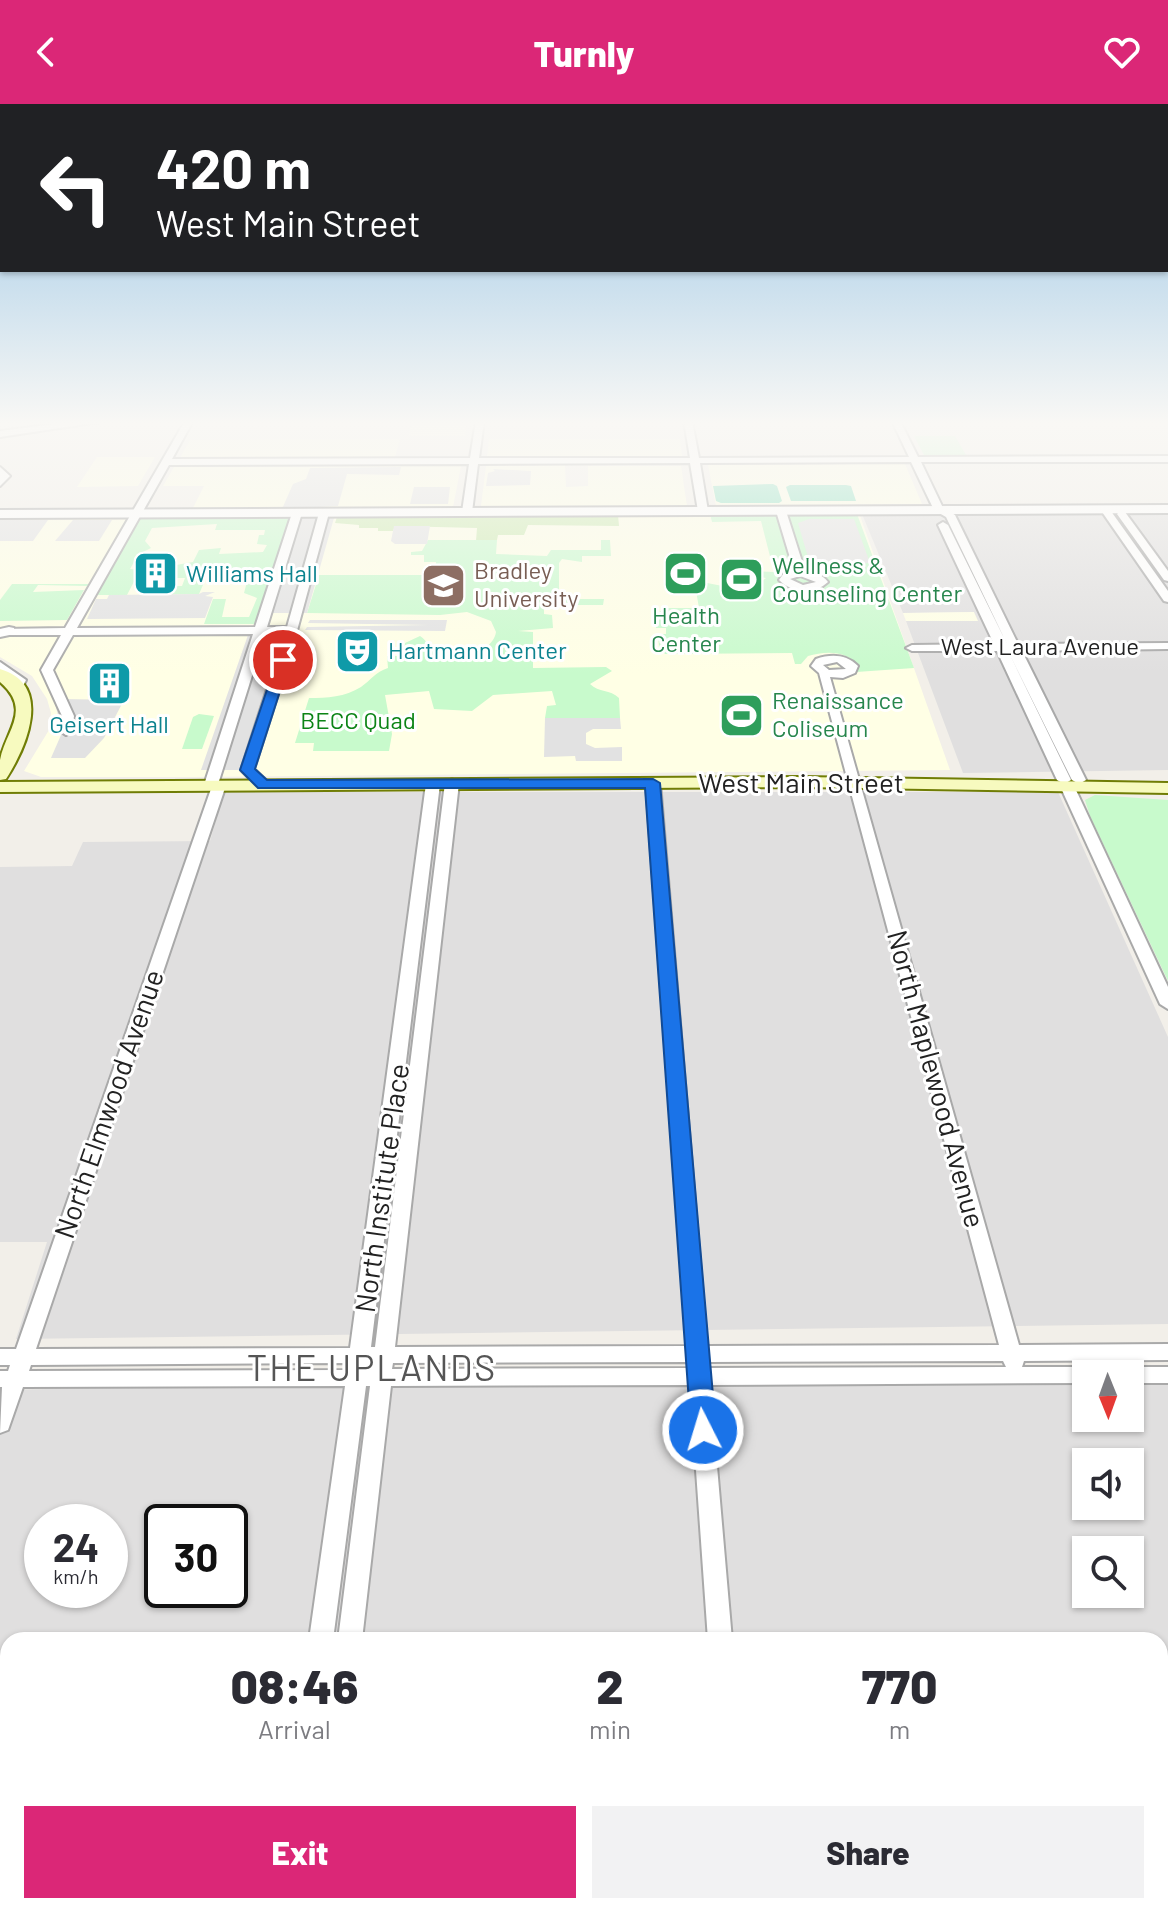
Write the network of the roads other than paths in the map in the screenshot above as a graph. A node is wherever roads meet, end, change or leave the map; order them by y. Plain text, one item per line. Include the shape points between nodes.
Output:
1 (141, 505) edge
2 (468, 505) edge
3 (702, 505) edge
4 (938, 505) edge
5 (1112, 509) junction
6 (1168, 509) edge
7 (703, 511) junction
8 (781, 511) junction
9 (467, 512) junction
10 (941, 512) junction
11 (297, 513) junction
12 (324, 513) junction
13 (0, 514) edge
14 (136, 514) junction
15 (800, 573) dead end
16 (1168, 578) edge
17 (1168, 599) edge
18 (70, 627) junction
19 (263, 628) junction
20 (2, 630) edge
21 (291, 630) junction
22 (1168, 646) edge
23 (912, 648) dead end
24 (1001, 648) junction
25 (1015, 648) junction
26 (0, 666) edge
27 (826, 673) dead end
28 (0, 674) edge
29 (15, 689) junction
30 (66, 731) dead end
31 (0, 775) edge
32 (1168, 779) edge
33 (1071, 782) junction
34 (653, 783) junction
35 (854, 783) junction
36 (263, 784) junction
37 (442, 784) junction
38 (215, 785) junction
39 (0, 787) edge
40 (1109, 788) junction
41 (1168, 788) edge
42 (1168, 797) edge
43 (1168, 1004) edge
44 (1168, 1352) edge
45 (1012, 1353) junction
46 (697, 1354) junction
47 (360, 1355) junction
48 (382, 1355) junction
49 (0, 1357) edge
50 (24, 1357) junction
51 (1018, 1375) junction
52 (1072, 1375) edge
53 (1144, 1375) edge
54 (1168, 1375) edge
55 (699, 1377) junction
56 (8, 1379) edge
57 (356, 1380) junction
58 (379, 1380) junction
59 (0, 1424) edge
60 (322, 1632) edge
61 (351, 1632) edge
62 (719, 1632) edge

1 - 14 street
2 - 9 street
3 - 7 street
4 - 10 street
5 - 6 street
5 - 10 street
5 - 16 street
5 - 17 street
7 - 8 street
7 - 9 street
8 - 10 street
8 - 15 street
9 - 12 street
10 - 24 street
10 - 25 street via 950,515
11 - 12 street
11 - 14 street
11 - 19 street, North Elmwood Avenue
12 - 21 street
13 - 14 street
14 - 18 street
18 - 19 street
18 - 20 street
18 - 30 street via 47,670 68,716
19 - 21 street
19 - 38 street, North Elmwood Avenue
21 - 36 street via 247,770
22 - 25 street, West Laura Avenue
23 - 24 street, West Laura Avenue
24 - 25 street, West Laura Avenue
24 - 33 street
25 - 33 street
26 - 29 street via 19,680
27 - 35 street, North Maplewood Avenue
28 - 29 main road
29 - 31 main road via 24,708 24,730
32 - 33 main road, West Main Street
33 - 35 main road, West Main Street
33 - 40 main road, West Main Street
33 - 43 street
34 - 35 main road, West Main Street
34 - 37 main road, West Main Street
34 - 46 street
35 - 45 street, North Maplewood Avenue
36 - 37 main road, West Main Street
36 - 38 main road, West Main Street
37 - 47 street, North Institute Place
37 - 48 street, North Institute Place
38 - 39 main road, West Main Street
38 - 50 street, North Elmwood Avenue
40 - 41 main road, West Main Street
40 - 42 main road
44 - 45 street
45 - 46 street
45 - 51 street, North Maplewood Avenue
46 - 48 street
46 - 55 street
47 - 48 street
47 - 50 street
47 - 57 street, North Institute Place
48 - 58 street, North Institute Place
49 - 50 street
50 - 56 street, North Elmwood Avenue
51 - 52 street
51 - 55 street
53 - 54 street
55 - 58 street
55 - 62 street
56 - 57 street
56 - 59 street, North Elmwood Avenue
57 - 58 street
57 - 60 street, North Institute Place
58 - 61 street, North Institute Place

